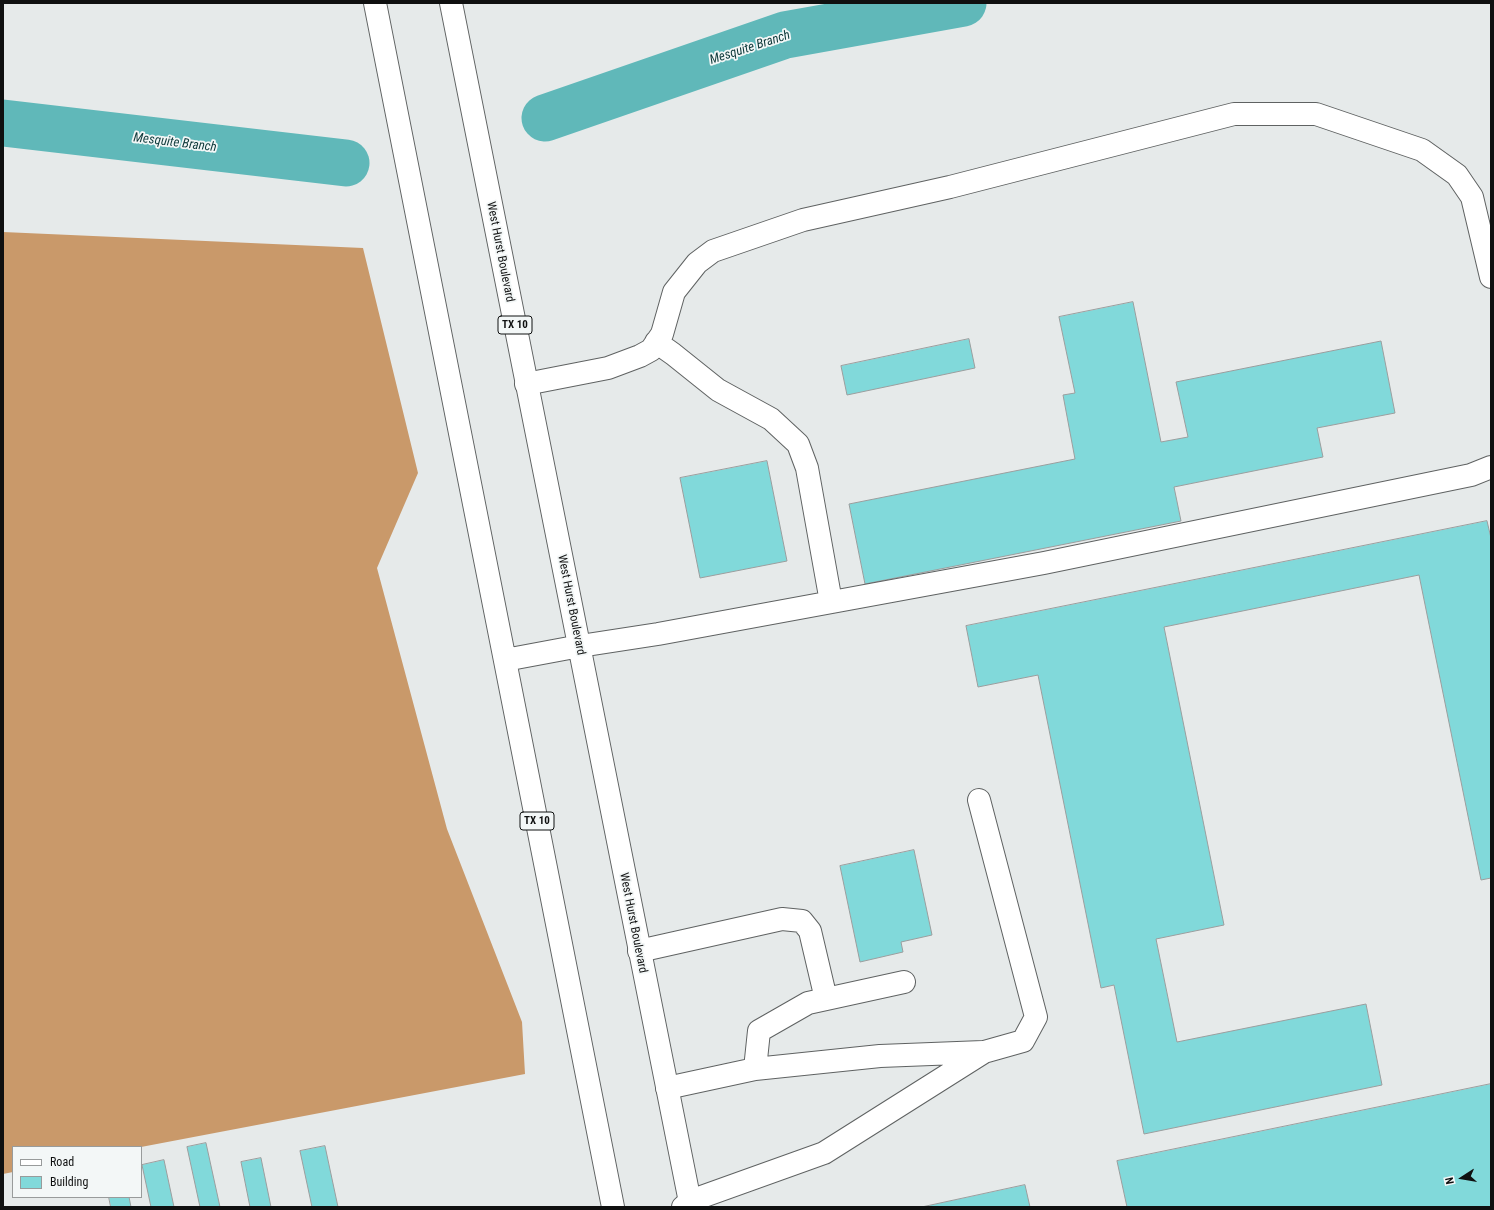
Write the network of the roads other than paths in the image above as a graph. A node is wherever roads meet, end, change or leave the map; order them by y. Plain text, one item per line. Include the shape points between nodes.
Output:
1 (375, 3) edge
2 (451, 3) edge
3 (1491, 277) edge
4 (656, 342) junction
5 (526, 384) junction
6 (1491, 467) edge
7 (831, 602) junction
8 (580, 646) junction
9 (505, 660) junction
10 (979, 800) dead end
11 (639, 951) junction
12 (904, 982) dead end
13 (826, 999) junction
14 (984, 1052) junction
15 (755, 1069) junction
16 (667, 1088) junction
17 (688, 1205) edge
18 (613, 1207) edge

1 - 9 main road, TX 10
2 - 5 main road, West Hurst Boulevard / TX 10
3 - 4 main road via 1472,196 1457,175 1422,150 1316,114 1234,114 950,187 803,220 714,251 697,263 674,292 662,334
4 - 5 main road via 651,350 640,356 608,368
4 - 7 main road via 718,390 772,419 798,444 807,468
5 - 8 main road, West Hurst Boulevard / TX 10
6 - 7 main road via 1471,475 1044,563
7 - 8 main road
8 - 9 main road
8 - 11 main road, West Hurst Boulevard / TX 10
9 - 18 main road, TX 10
10 - 14 main road via 1036,1017 1023,1041
11 - 13 main road via 782,919 802,921 810,931
11 - 16 main road, West Hurst Boulevard / TX 10
12 - 13 main road
13 - 15 main road via 808,1003 759,1031
14 - 15 main road via 880,1056
14 - 17 main road via 824,1153
15 - 16 main road
16 - 17 main road, West Hurst Boulevard / TX 10

